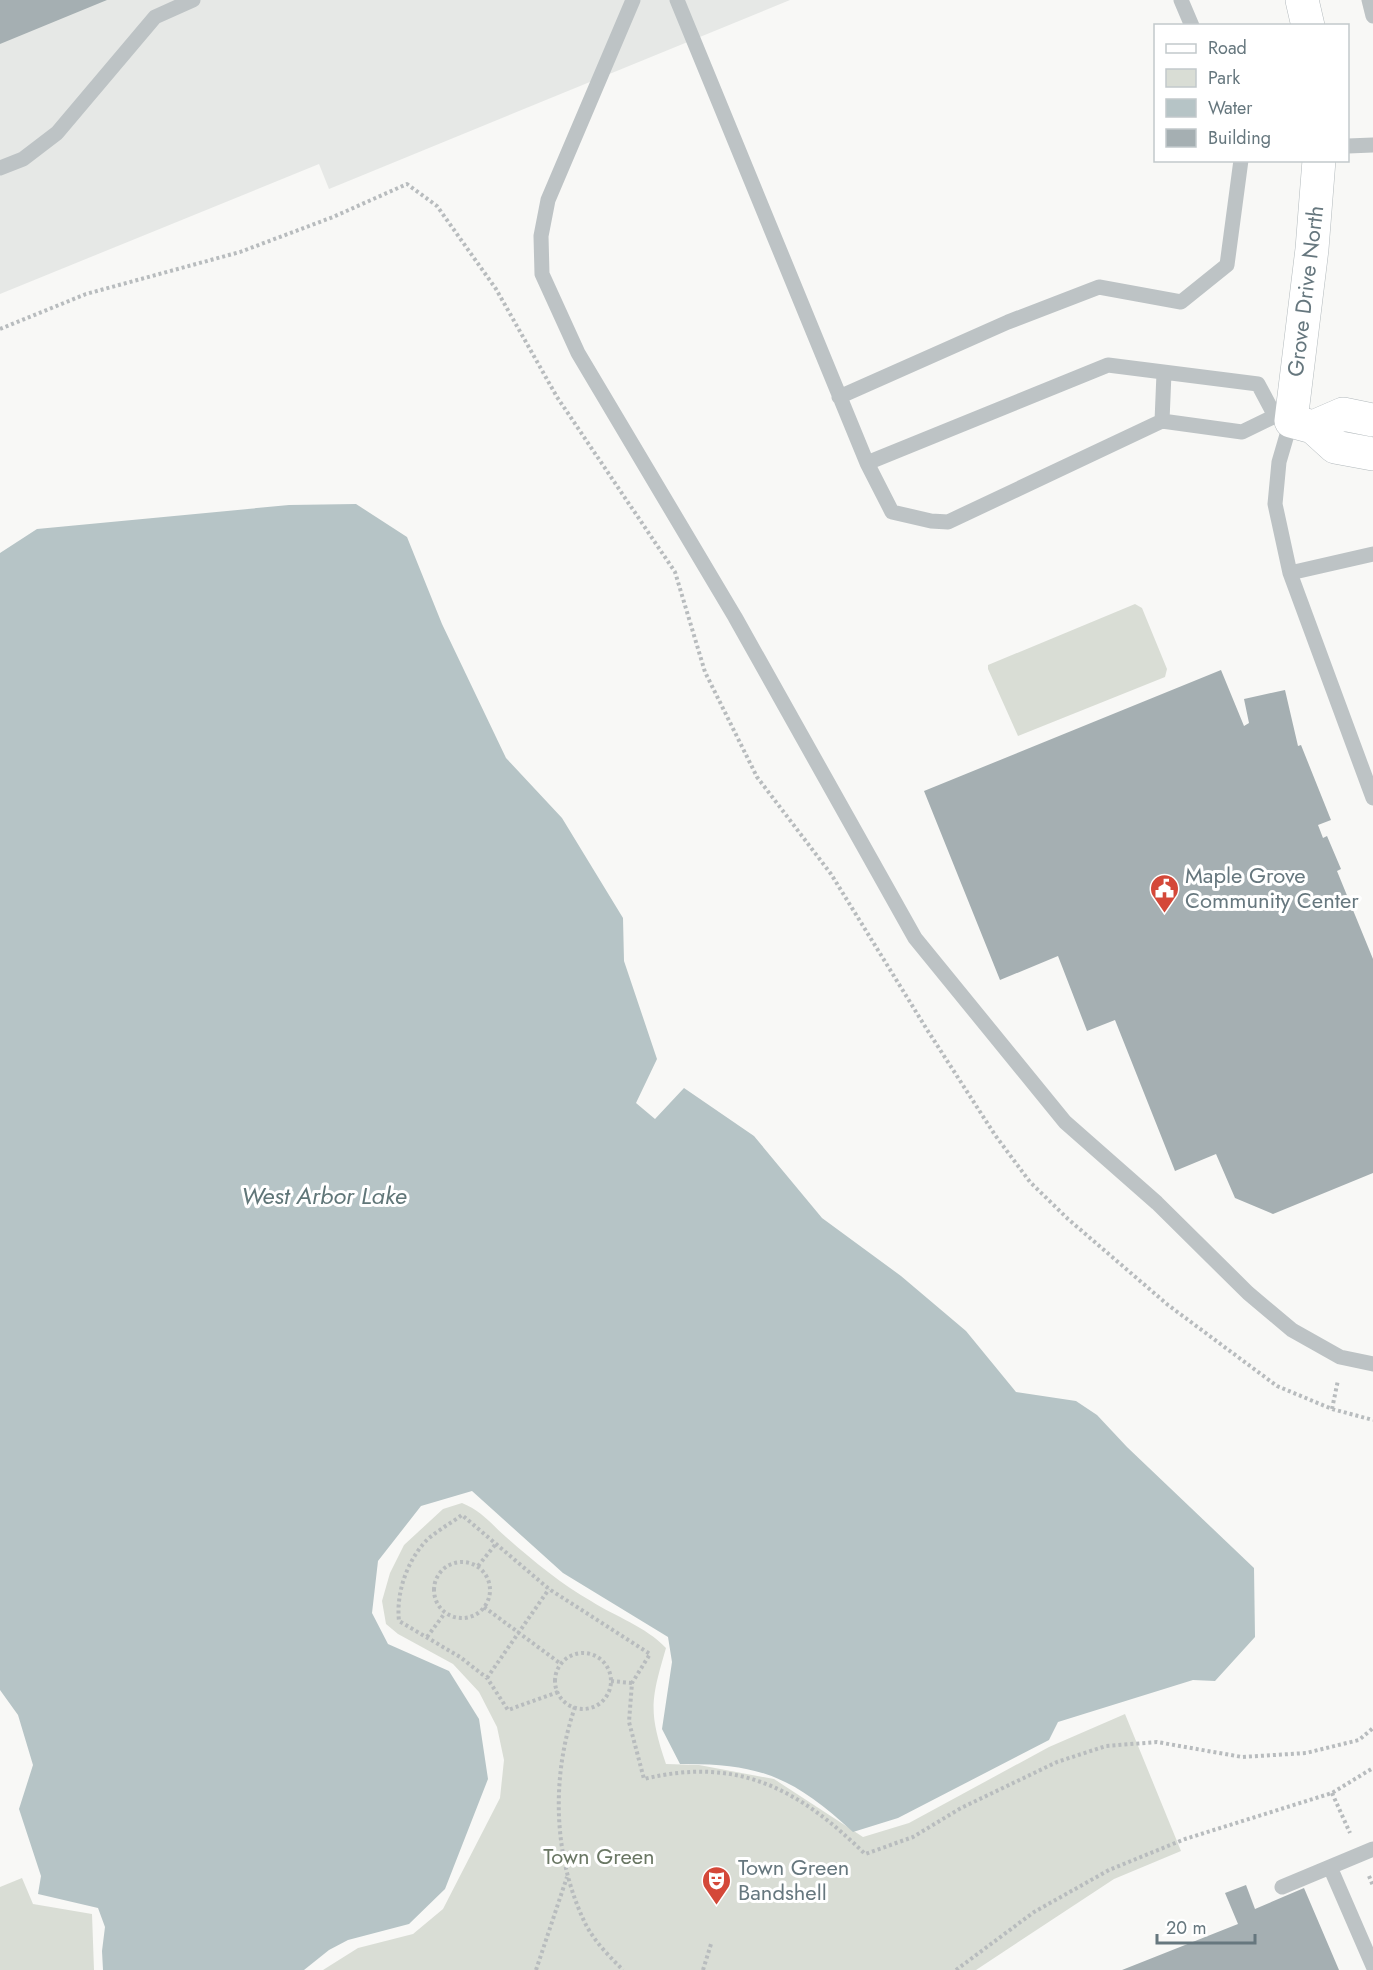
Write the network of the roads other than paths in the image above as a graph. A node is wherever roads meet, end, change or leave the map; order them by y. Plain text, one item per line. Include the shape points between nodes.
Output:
1 (193, 0) edge
2 (633, 0) edge
3 (677, 0) edge
4 (1182, 0) edge
5 (1302, 0) edge
6 (1369, 0) edge
7 (1373, 16) edge
8 (1191, 24) edge
9 (1308, 24) edge
10 (1373, 145) edge
11 (1349, 146) edge
12 (1241, 162) edge
13 (1319, 162) edge
14 (0, 168) edge
15 (1164, 373) junction
16 (839, 397) junction
17 (1373, 420) edge
18 (1162, 421) junction
19 (1293, 422) junction
20 (1373, 454) edge
21 (867, 463) junction
22 (1373, 554) edge
23 (1290, 573) junction
24 (1373, 798) edge
25 (1373, 1364) edge
26 (1366, 1852) edge
27 (1330, 1867) junction
28 (1282, 1887) dead end
29 (1373, 1966) edge

1 - 14 lane via 155,17 57,133 23,159
2 - 25 lane via 548,200 541,236 542,274 578,352 735,617 915,938 1065,1122 1157,1203 1248,1293 1292,1330 1320,1347 1340,1357
3 - 16 lane
4 - 8 lane
5 - 9 street
6 - 7 lane
10 - 11 lane
12 - 16 lane via 1227,265 1181,302 1099,287 1008,322
13 - 19 street, Grove Drive North
15 - 18 lane
15 - 19 lane via 1258,384
15 - 21 lane via 1108,365
16 - 21 lane
17 - 19 street via 1343,414
18 - 19 lane via 1242,432
18 - 21 lane via 948,522 892,512
19 - 20 street via 1335,447
19 - 23 lane via 1279,462 1275,504
22 - 23 lane
23 - 24 lane
26 - 27 lane
27 - 28 lane
27 - 29 lane

